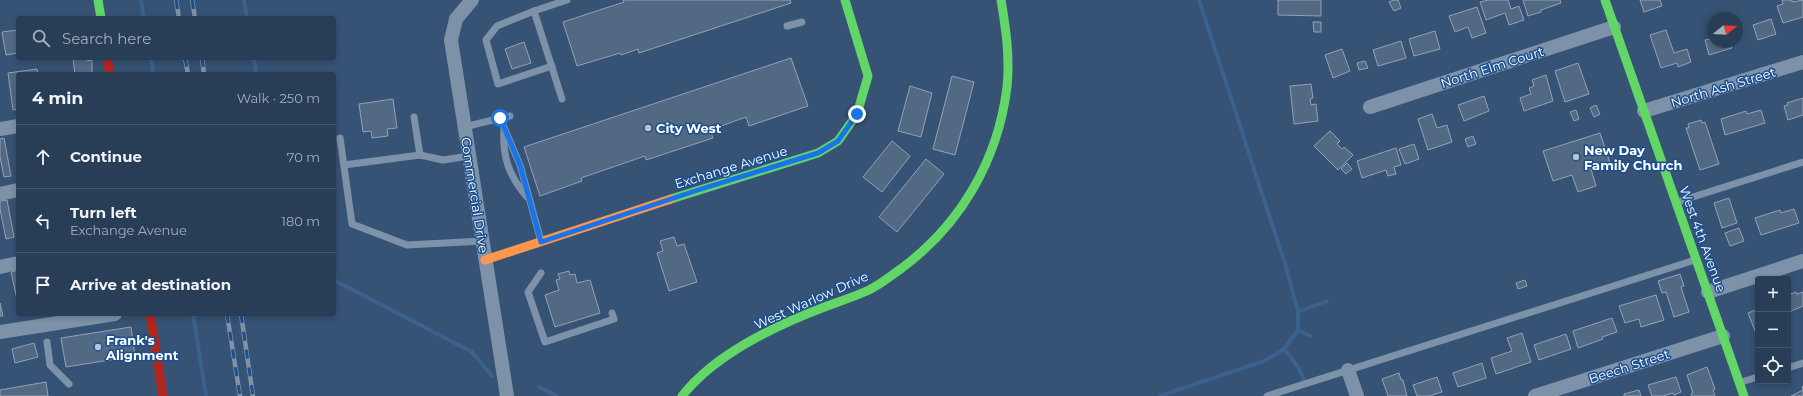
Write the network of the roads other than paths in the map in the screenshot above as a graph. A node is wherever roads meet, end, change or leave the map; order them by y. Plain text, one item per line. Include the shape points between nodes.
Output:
1 (98, 0) edge
2 (472, 0) edge
3 (567, 0) edge
4 (844, 0) edge
5 (1001, 0) edge
6 (1605, 0) edge
7 (534, 11) junction
8 (101, 16) edge
9 (802, 22) dead end
10 (787, 26) dead end
11 (1614, 27) junction
12 (107, 60) edge
13 (1803, 62) edge
14 (552, 66) junction
15 (110, 72) edge
16 (562, 99) dead end
17 (1370, 107) dead end
18 (1644, 111) junction
19 (510, 116) dead end
20 (414, 117) dead end
21 (500, 118) junction
22 (16, 126) edge
23 (464, 127) junction
24 (504, 128) junction
25 (0, 129) edge
26 (340, 138) dead end
27 (420, 156) junction
28 (469, 156) junction
29 (1803, 162) edge
30 (344, 165) junction
31 (16, 190) edge
32 (0, 194) edge
33 (529, 199) junction
34 (1676, 202) junction
35 (483, 241) junction
36 (541, 242) junction
37 (486, 260) junction
38 (1696, 260) junction
39 (1803, 261) edge
40 (16, 263) edge
41 (0, 267) edge
42 (541, 273) dead end
43 (1708, 292) junction
44 (612, 313) dead end
45 (102, 316) edge
46 (150, 316) edge
47 (0, 332) edge
48 (1723, 336) junction
49 (47, 342) dead end
50 (1803, 363) edge
51 (1791, 367) edge
52 (1348, 370) junction
53 (1755, 378) edge
54 (1740, 383) junction
55 (68, 384) dead end
56 (163, 396) edge
57 (507, 396) edge
58 (682, 396) edge
59 (1266, 396) edge
60 (1357, 396) edge
61 (1535, 396) edge
62 (1744, 396) edge

1 - 8 street
2 - 23 street, Commercial Drive via 456,19 451,40
3 - 7 lane
4 - 36 street, Exchange Avenue via 868,76 857,114 838,141 818,153
5 - 58 street, West Warlow Drive via 1006,29 1007,88 992,150 980,179 960,210 937,238 909,264 870,289 785,323 746,343 710,368
6 - 11 street, West 4th Avenue
7 - 14 lane
7 - 14 lane via 497,26 486,40 498,84
9 - 10 lane
11 - 17 street, North Elm Court
11 - 18 street, West 4th Avenue
12 - 15 street
13 - 18 street, North Ash Street
14 - 16 lane
18 - 34 street, West 4th Avenue
19 - 21 lane
20 - 27 lane
21 - 23 lane
21 - 24 lane
22 - 25 street
23 - 28 street, Commercial Drive
24 - 33 lane via 520,165
24 - 33 lane via 506,161 514,182
26 - 30 lane
27 - 28 lane via 443,160
27 - 30 lane
28 - 35 street, Commercial Drive
29 - 34 lane
30 - 35 lane via 352,224 407,245
31 - 32 street
33 - 36 lane
34 - 38 street, West 4th Avenue
35 - 37 street, Commercial Drive
36 - 37 street, Exchange Avenue
37 - 57 street, Commercial Drive
38 - 43 street, West 4th Avenue
38 - 52 lane
39 - 43 street
40 - 41 street
42 - 44 lane via 528,292 545,342 614,319
43 - 48 street, West 4th Avenue
45 - 47 street
46 - 56 street
48 - 54 street, West 4th Avenue
48 - 61 street, Beech Street
49 - 55 lane via 50,366
50 - 51 lane
52 - 59 lane
52 - 60 street
53 - 54 lane
54 - 62 street, West 4th Avenue

